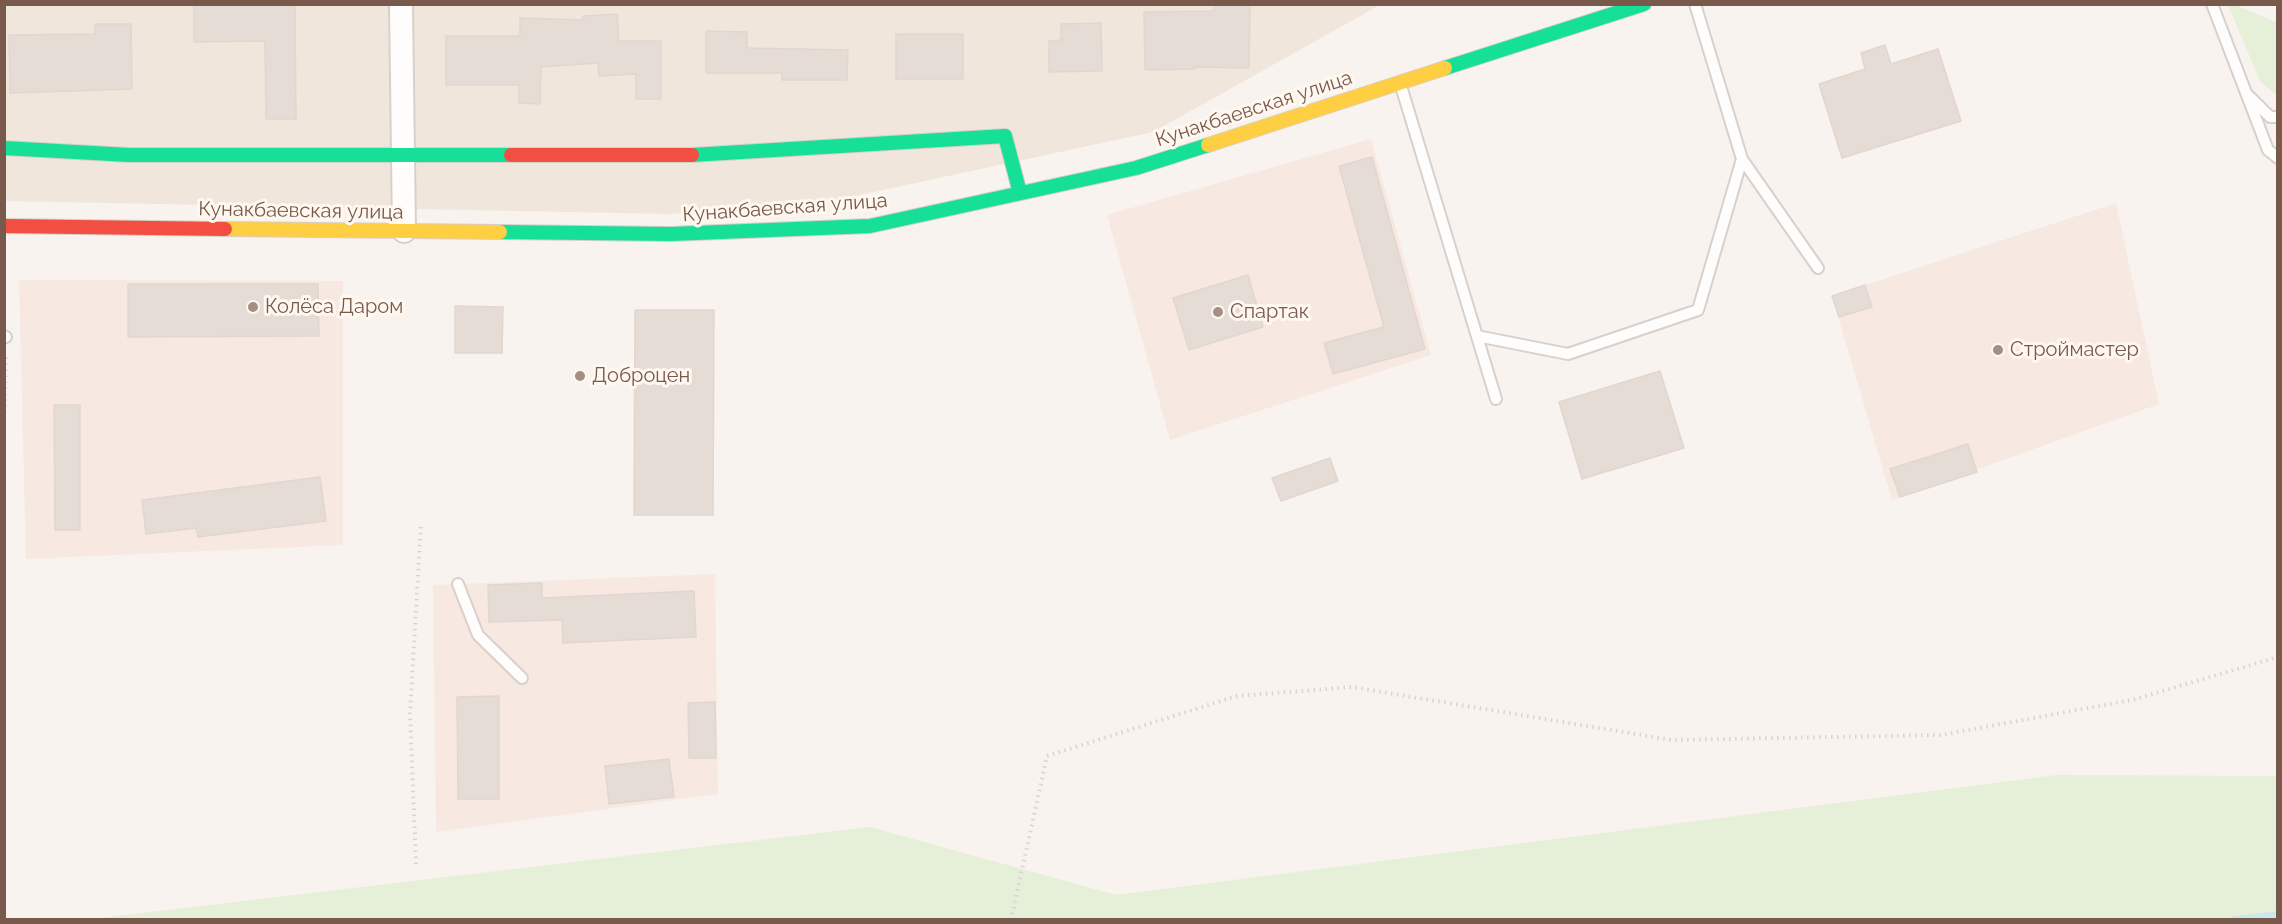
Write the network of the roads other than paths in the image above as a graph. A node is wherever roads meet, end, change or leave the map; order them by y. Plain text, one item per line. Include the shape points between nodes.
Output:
1 (401, 4) edge
2 (1644, 4) edge
3 (1695, 4) edge
4 (2212, 4) edge
5 (1400, 83) junction
6 (2247, 94) junction
7 (2277, 117) edge
8 (4, 148) edge
9 (403, 154) junction
10 (2277, 158) edge
11 (1742, 159) junction
12 (1020, 193) junction
13 (4, 226) edge
14 (404, 231) junction
15 (1818, 268) dead end
16 (1477, 336) junction
17 (1496, 399) dead end
18 (458, 584) dead end
19 (522, 678) dead end

1 - 9 street
2 - 5 main road, Кунакбаевская улица
3 - 11 lane
4 - 6 lane
5 - 12 main road, Кунакбаевская улица via 1136,168
5 - 16 lane
6 - 7 lane via 2270,117
6 - 10 lane via 2268,150
8 - 9 main road via 129,155
9 - 12 main road via 694,155 1005,136
9 - 14 street
11 - 15 lane
11 - 16 lane via 1698,310 1568,354
12 - 14 main road, Кунакбаевская улица via 870,226 671,234
13 - 14 main road, Кунакбаевская улица
16 - 17 lane
18 - 19 lane via 478,635

